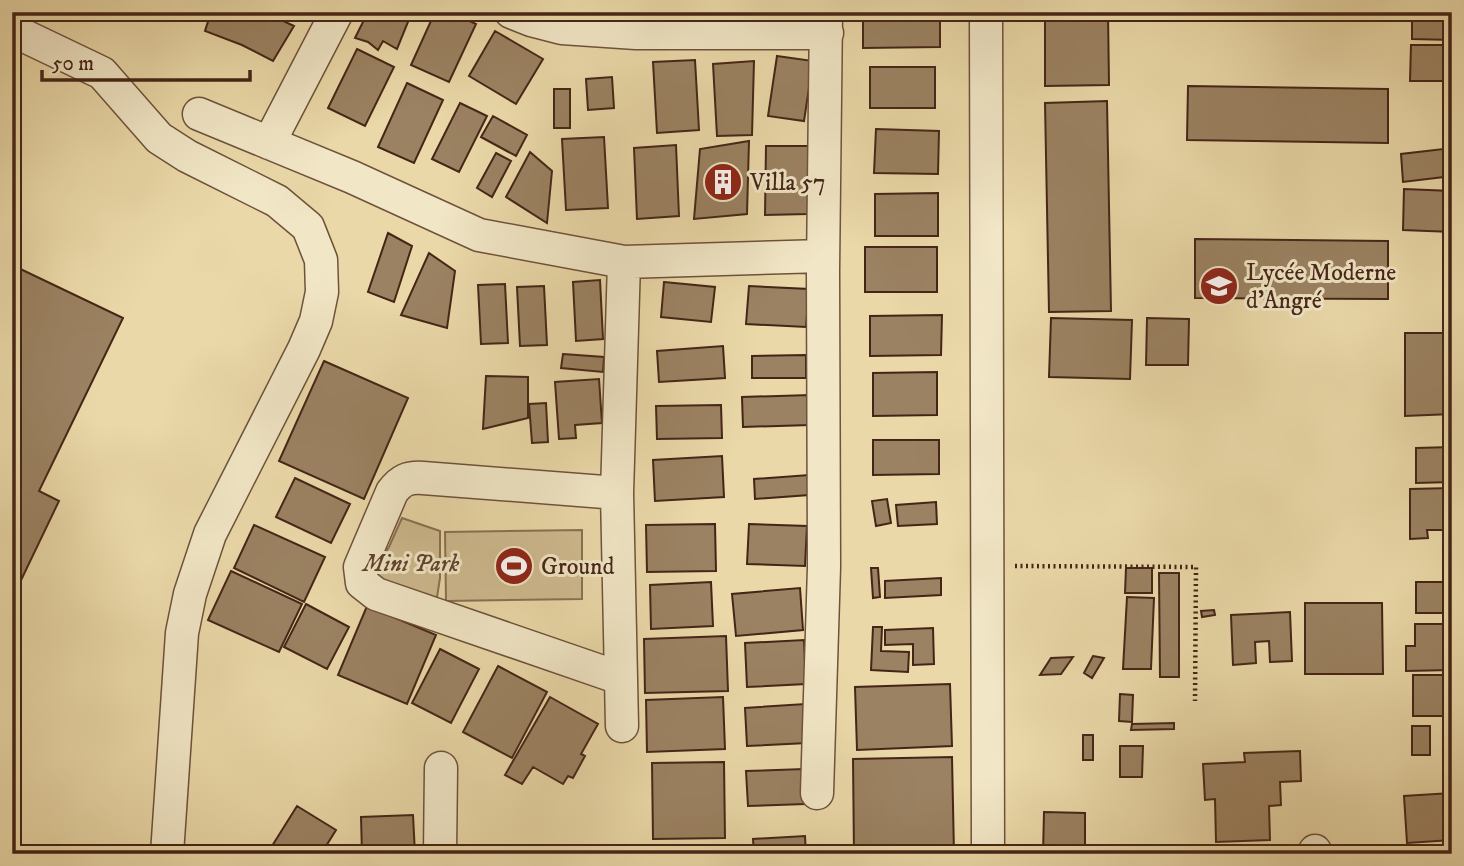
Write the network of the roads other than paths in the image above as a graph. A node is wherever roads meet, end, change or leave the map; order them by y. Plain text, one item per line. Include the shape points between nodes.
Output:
1 (337, 12) edge
2 (511, 12) edge
3 (986, 12) edge
4 (636, 22) edge
5 (826, 22) edge
6 (12, 30) edge
7 (199, 114) dead end
8 (269, 143) junction
9 (823, 256) junction
10 (624, 262) junction
11 (617, 493) junction
12 (620, 678) junction
13 (622, 726) dead end
14 (440, 768) dead end
15 (817, 793) dead end
16 (167, 854) edge
17 (440, 854) edge
18 (988, 854) edge

1 - 8 street
2 - 4 street via 562,28
3 - 18 street
4 - 5 street
5 - 9 street
6 - 16 street via 103,73 159,138 277,201 309,227 321,260 322,292 316,321 210,534 190,594 182,633
7 - 8 street
8 - 10 street via 479,235
9 - 10 street
9 - 15 street via 824,567
10 - 11 street
11 - 12 street
11 - 12 street via 406,478 392,492 360,567 362,583 376,594
12 - 13 street
14 - 17 street

